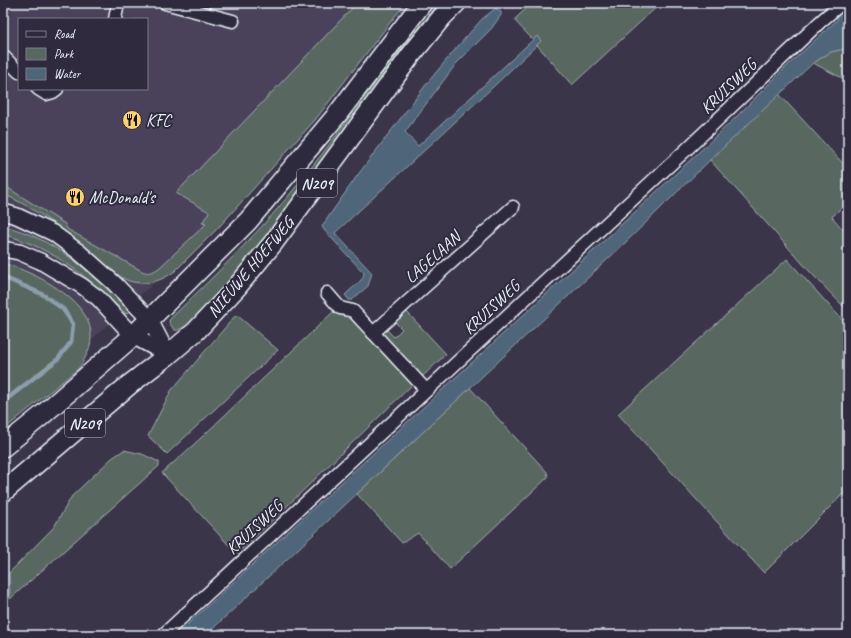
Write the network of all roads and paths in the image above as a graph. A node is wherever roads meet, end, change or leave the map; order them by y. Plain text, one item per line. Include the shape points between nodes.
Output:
1 (118, 3) edge
2 (165, 3) edge
3 (422, 3) edge
4 (456, 3) edge
5 (842, 3) edge
6 (115, 18) edge
7 (233, 21) dead end
8 (3, 56) edge
9 (18, 71) edge
10 (40, 90) edge
11 (56, 90) edge
12 (513, 207) dead end
13 (3, 212) edge
14 (3, 249) edge
15 (327, 293) dead end
16 (150, 320) junction
17 (373, 333) junction
18 (133, 336) junction
19 (168, 355) junction
20 (426, 390) junction
21 (3, 447) edge
22 (3, 492) edge
23 (163, 635) edge

1 - 6 street
2 - 7 street
3 - 16 main road, NIEUWE HOEFWEG / N209 via 336,116 248,221
4 - 19 main road, NIEUWE HOEFWEG / N209 via 411,55 274,242 196,331
5 - 20 street, KRUISWEG
8 - 9 street
10 - 11 street via 46,94
12 - 17 street, LAGELAAN
13 - 16 street via 53,233 79,252
14 - 18 street via 40,260 82,286 98,298
15 - 17 street via 340,308 353,311
16 - 18 main road, NIEUWE HOEFWEG / N209
16 - 19 street
17 - 20 street
18 - 19 street
18 - 21 main road, NIEUWE HOEFWEG / N209
19 - 22 main road, NIEUWE HOEFWEG / N209
20 - 23 street, KRUISWEG

